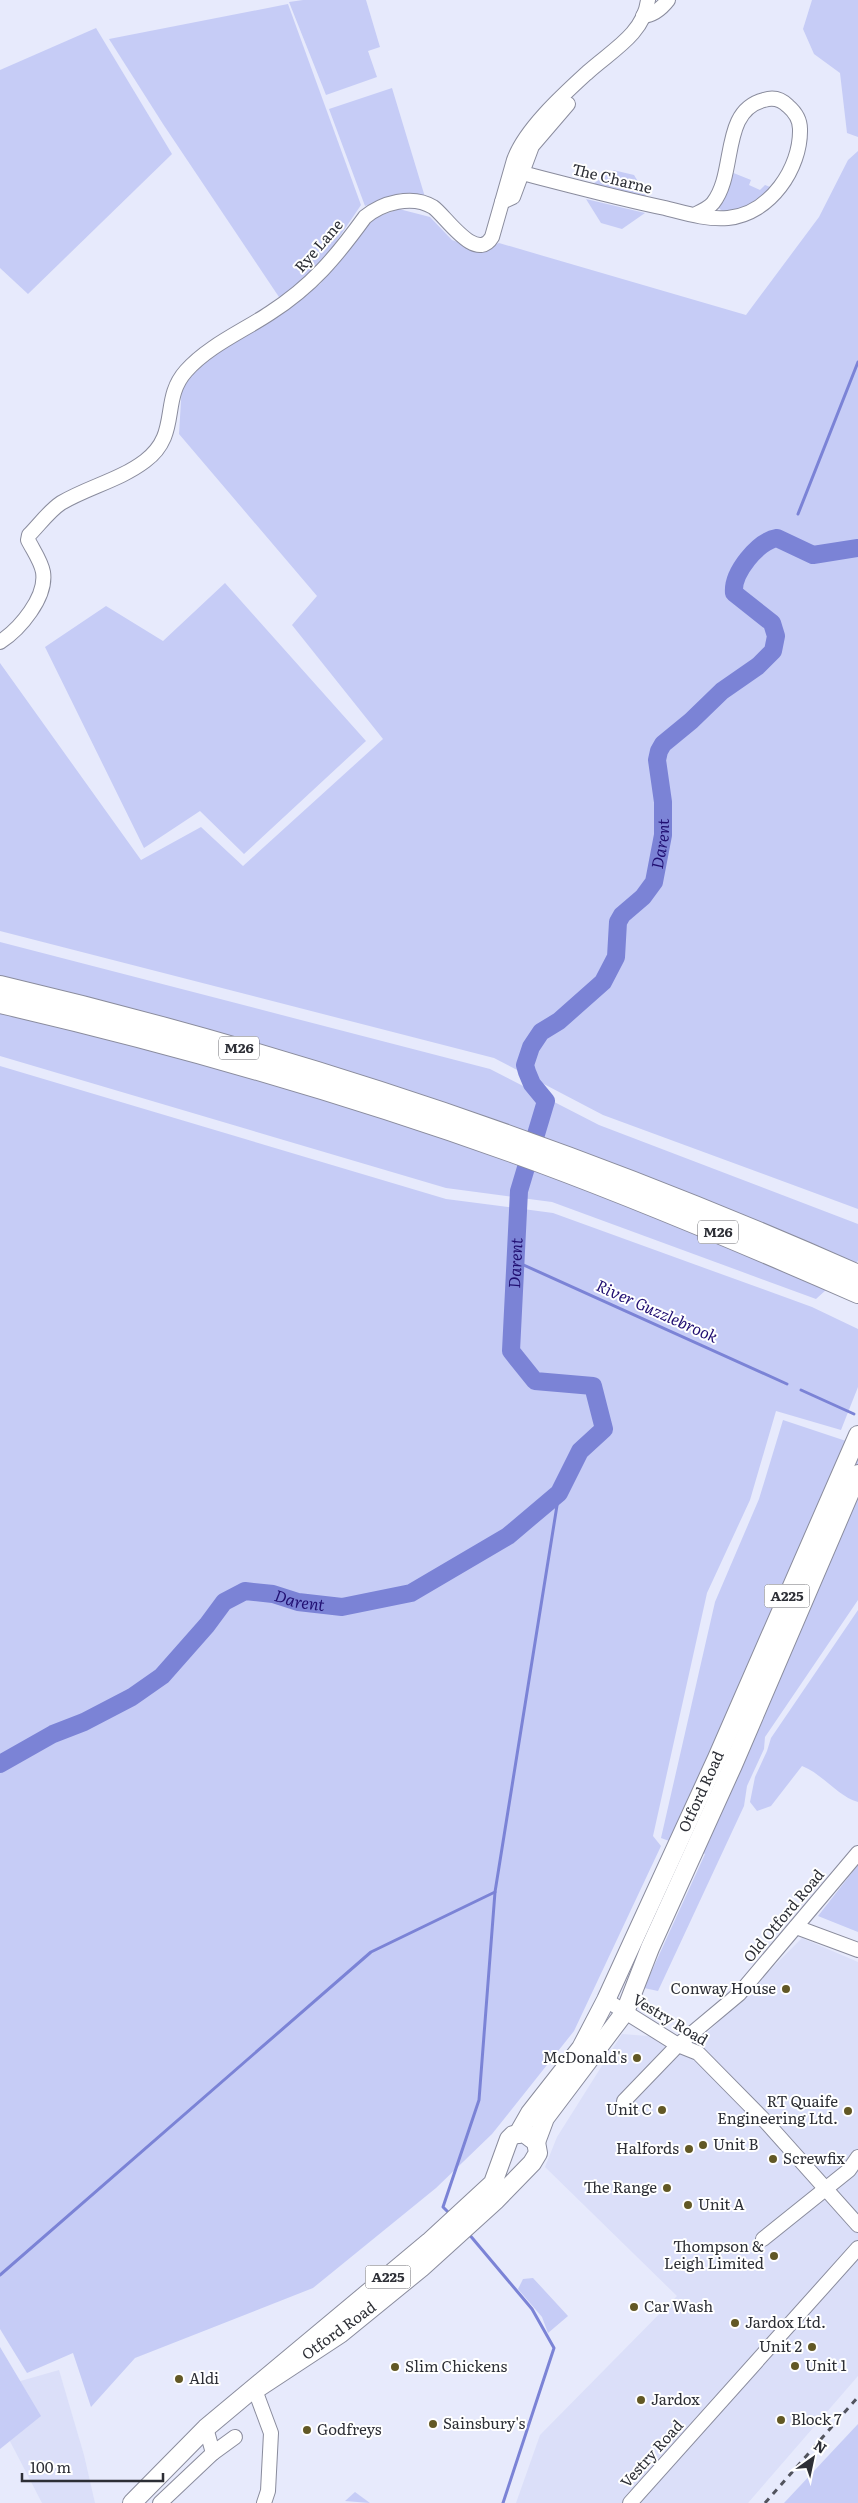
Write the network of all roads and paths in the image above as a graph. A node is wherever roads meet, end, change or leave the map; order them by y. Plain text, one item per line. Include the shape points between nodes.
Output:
1 (668, 0) edge
2 (644, 5) edge
3 (579, 80) junction
4 (522, 173) junction
5 (502, 202) junction
6 (694, 215) junction
7 (0, 642) edge
8 (0, 986) edge
9 (0, 1003) edge
10 (472, 1129) junction
11 (579, 1169) junction
12 (858, 1275) edge
13 (858, 1293) edge
14 (858, 1435) edge
15 (858, 1474) edge
16 (858, 1853) edge
17 (796, 1927) junction
18 (858, 1950) edge
19 (606, 2000) junction
20 (625, 2012) junction
21 (678, 2045) junction
22 (624, 2101) dead end
23 (518, 2134) junction
24 (536, 2142) junction
25 (504, 2152) junction
26 (858, 2157) edge
27 (529, 2166) junction
28 (824, 2188) junction
29 (858, 2225) edge
30 (763, 2239) dead end
31 (858, 2248) edge
32 (255, 2390) junction
33 (206, 2428) junction
34 (235, 2437) dead end
35 (213, 2453) junction
36 (132, 2503) edge
37 (160, 2503) edge
38 (264, 2503) edge
39 (630, 2503) edge

1 - 2 street via 651,15
2 - 3 street, Rye Lane via 638,27
3 - 4 street via 579,90 532,146
3 - 5 street, Rye Lane via 519,148
4 - 5 street via 513,197
4 - 6 street, The Charne
5 - 7 street, Rye Lane via 492,238 480,245 462,236 438,211 424,203 397,202 375,208 314,281 191,366 175,389 167,435 158,450 122,476 59,504 29,535 28,540 43,569 43,587 17,628
6 - 6 street, The Charne via 713,203 718,193 727,171 740,115 762,100 776,98 787,105 800,123 800,139 786,177 776,192 751,212 737,217
8 - 10 highway, M26 via 253,1052
9 - 10 highway, M26
10 - 11 highway, M26
11 - 12 highway, M26 via 742,1224
11 - 13 highway, M26
14 - 19 main road, Otford Road / A225 via 717,1758
15 - 20 main road, Otford Road / A225
16 - 17 street, Old Otford Road
17 - 18 street
17 - 21 street, Old Otford Road via 739,1994
19 - 20 street, Vestry Road
19 - 23 main road, Otford Road / A225 via 581,2048 530,2113
20 - 21 street, Vestry Road
20 - 24 main road, Otford Road / A225 via 545,2118
21 - 22 street, Old Otford Road
21 - 28 street, Vestry Road via 698,2053 766,2122
23 - 24 main road via 531,2136
23 - 25 main road, Otford Road / A225 via 508,2139
24 - 27 main road, Otford Road / A225 via 538,2154
25 - 27 main road via 514,2165
25 - 32 main road, Otford Road / A225 via 493,2183 429,2242
26 - 28 street via 849,2170
27 - 32 main road, Otford Road / A225 via 421,2268 340,2334
28 - 29 street, Vestry Road
28 - 30 street
31 - 39 street, Vestry Road
32 - 33 main road, Otford Road / A225
32 - 38 street via 270,2432 268,2492
33 - 35 street
33 - 36 main road, Otford Road / A225
34 - 35 street
35 - 37 street

